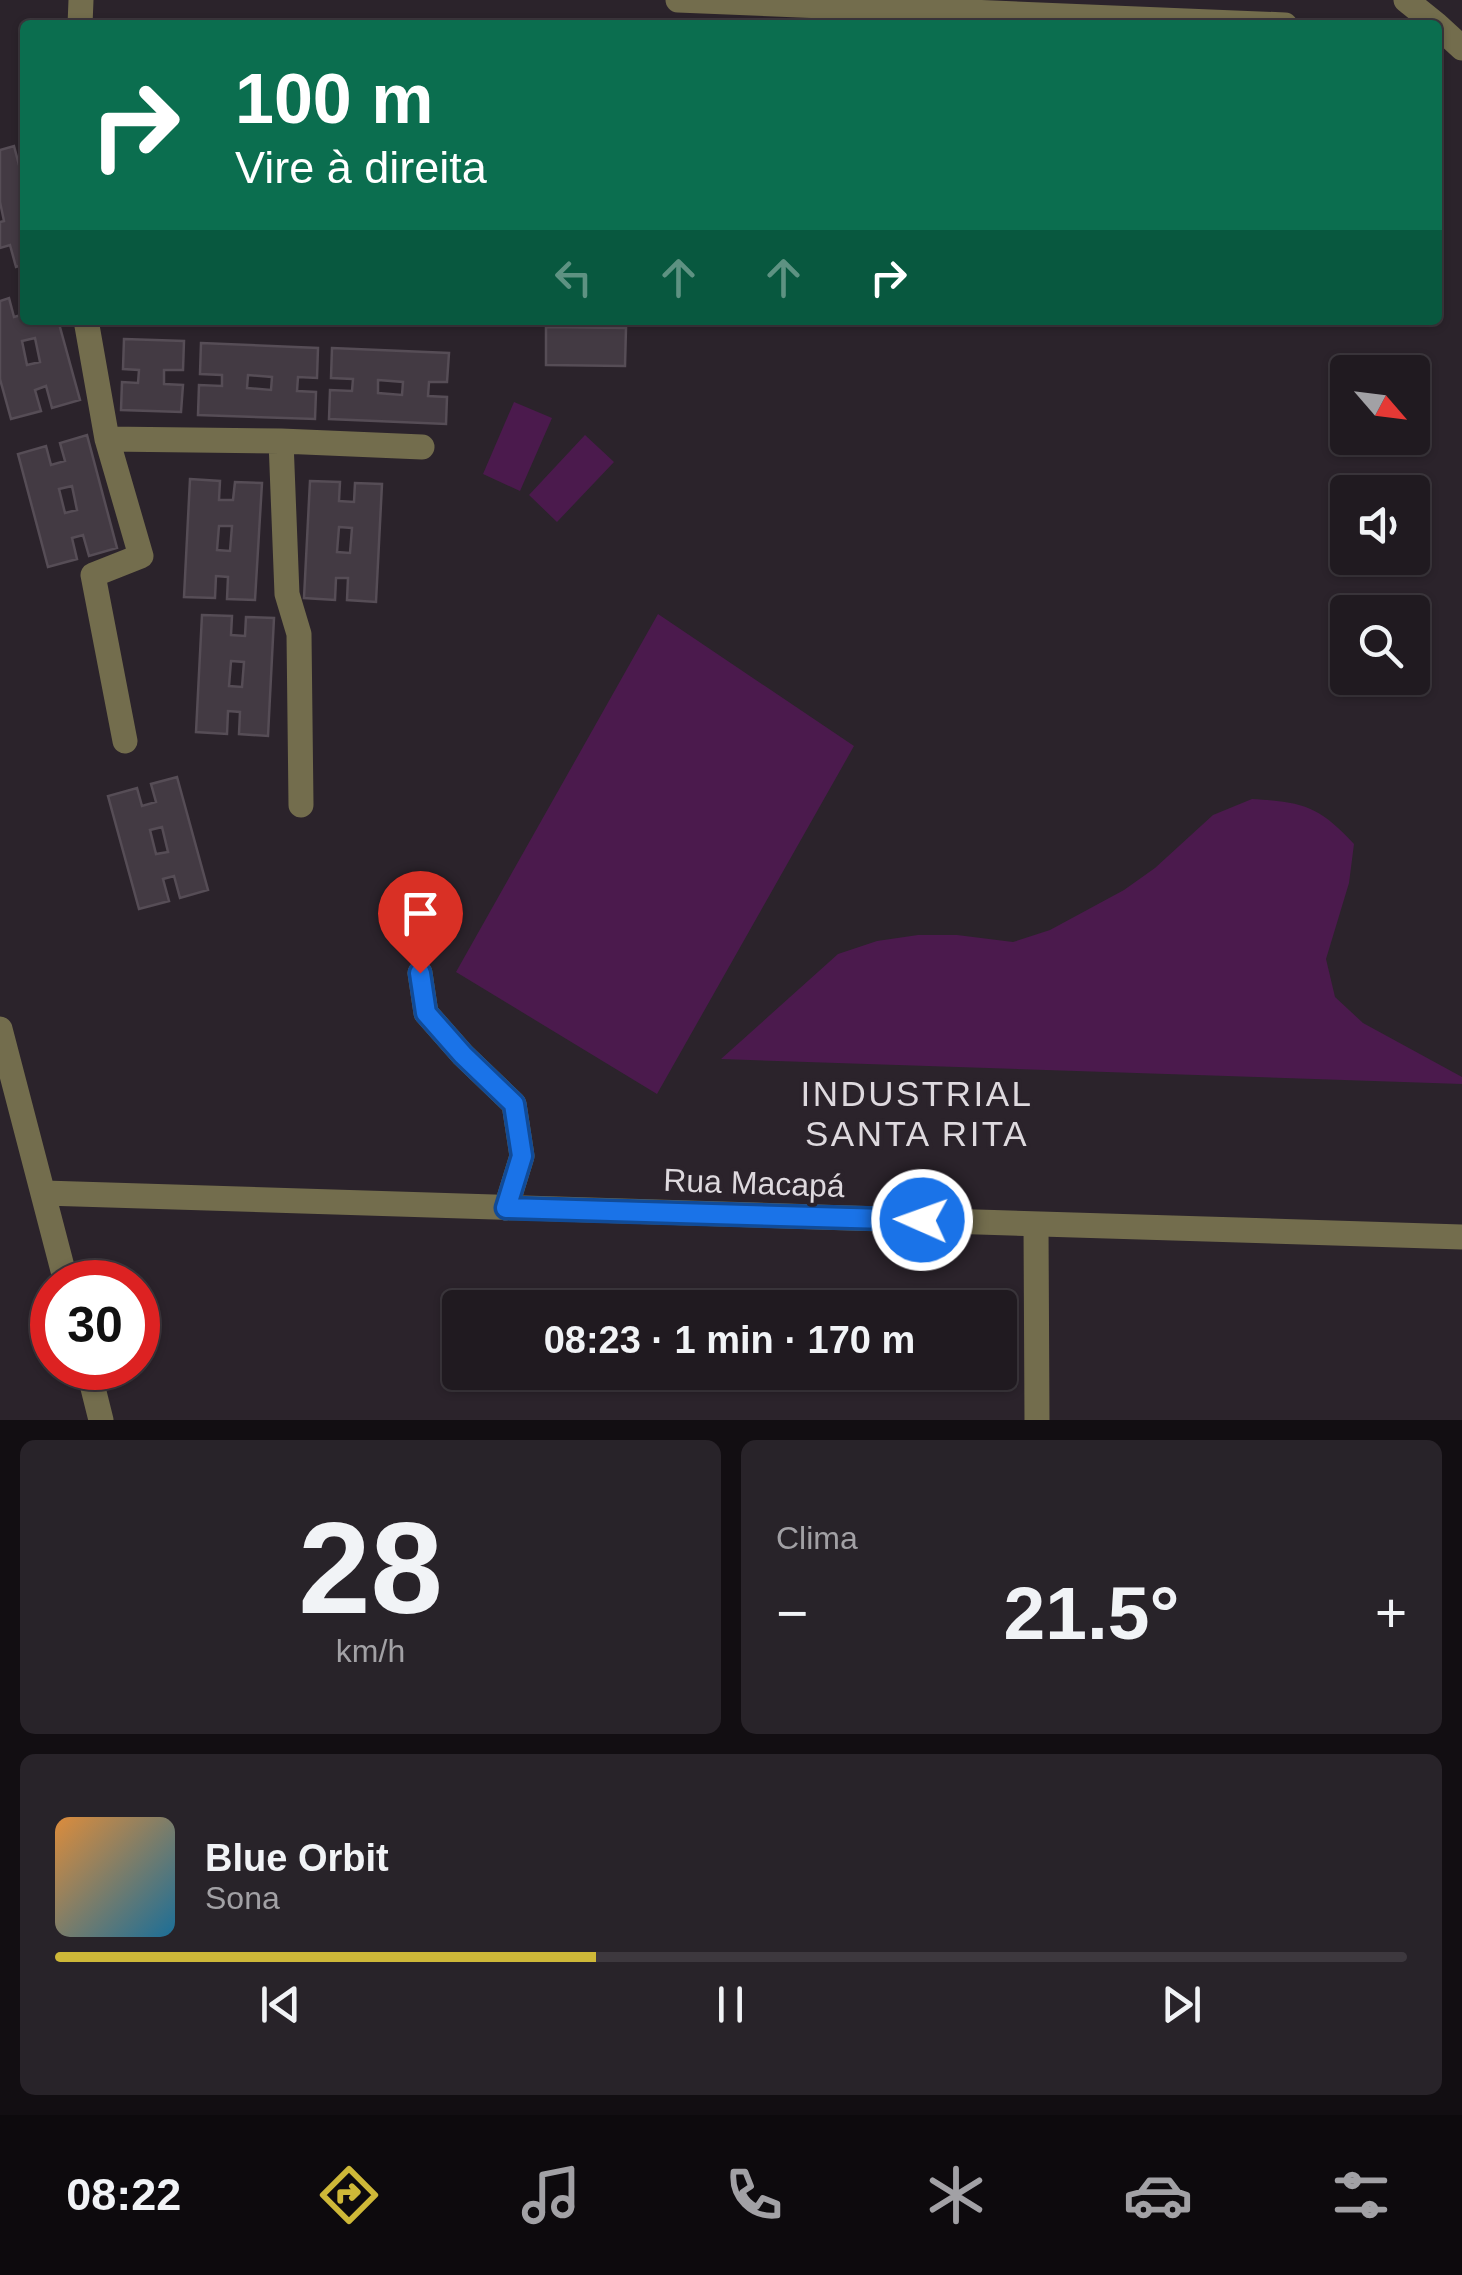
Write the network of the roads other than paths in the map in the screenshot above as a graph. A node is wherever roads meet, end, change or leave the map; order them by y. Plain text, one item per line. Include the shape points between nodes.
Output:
1 (678, 0) edge
2 (1406, 0) edge
3 (1164, 20) edge
4 (1430, 20) edge
5 (87, 325) edge
6 (108, 439) junction
7 (281, 441) junction
8 (422, 447) dead end
9 (125, 741) dead end
10 (302, 805) dead end
11 (420, 973) dead end
12 (0, 1029) edge
13 (44, 1193) junction
14 (506, 1208) junction
15 (1036, 1224) junction
16 (1462, 1237) edge
17 (61, 1260) edge
18 (94, 1390) edge
19 (101, 1420) edge
20 (1037, 1420) edge

1 - 3 street
2 - 4 street
5 - 6 street
6 - 7 street
6 - 9 street via 141,556 93,575
7 - 8 street
7 - 10 street via 287,594 299,634
11 - 14 street via 426,1013 514,1104 522,1156
12 - 13 street
13 - 14 street, Rua Macapá
13 - 17 street
14 - 15 street, Rua Macapá
15 - 16 street, Rua Macapá
15 - 20 street
18 - 19 street

